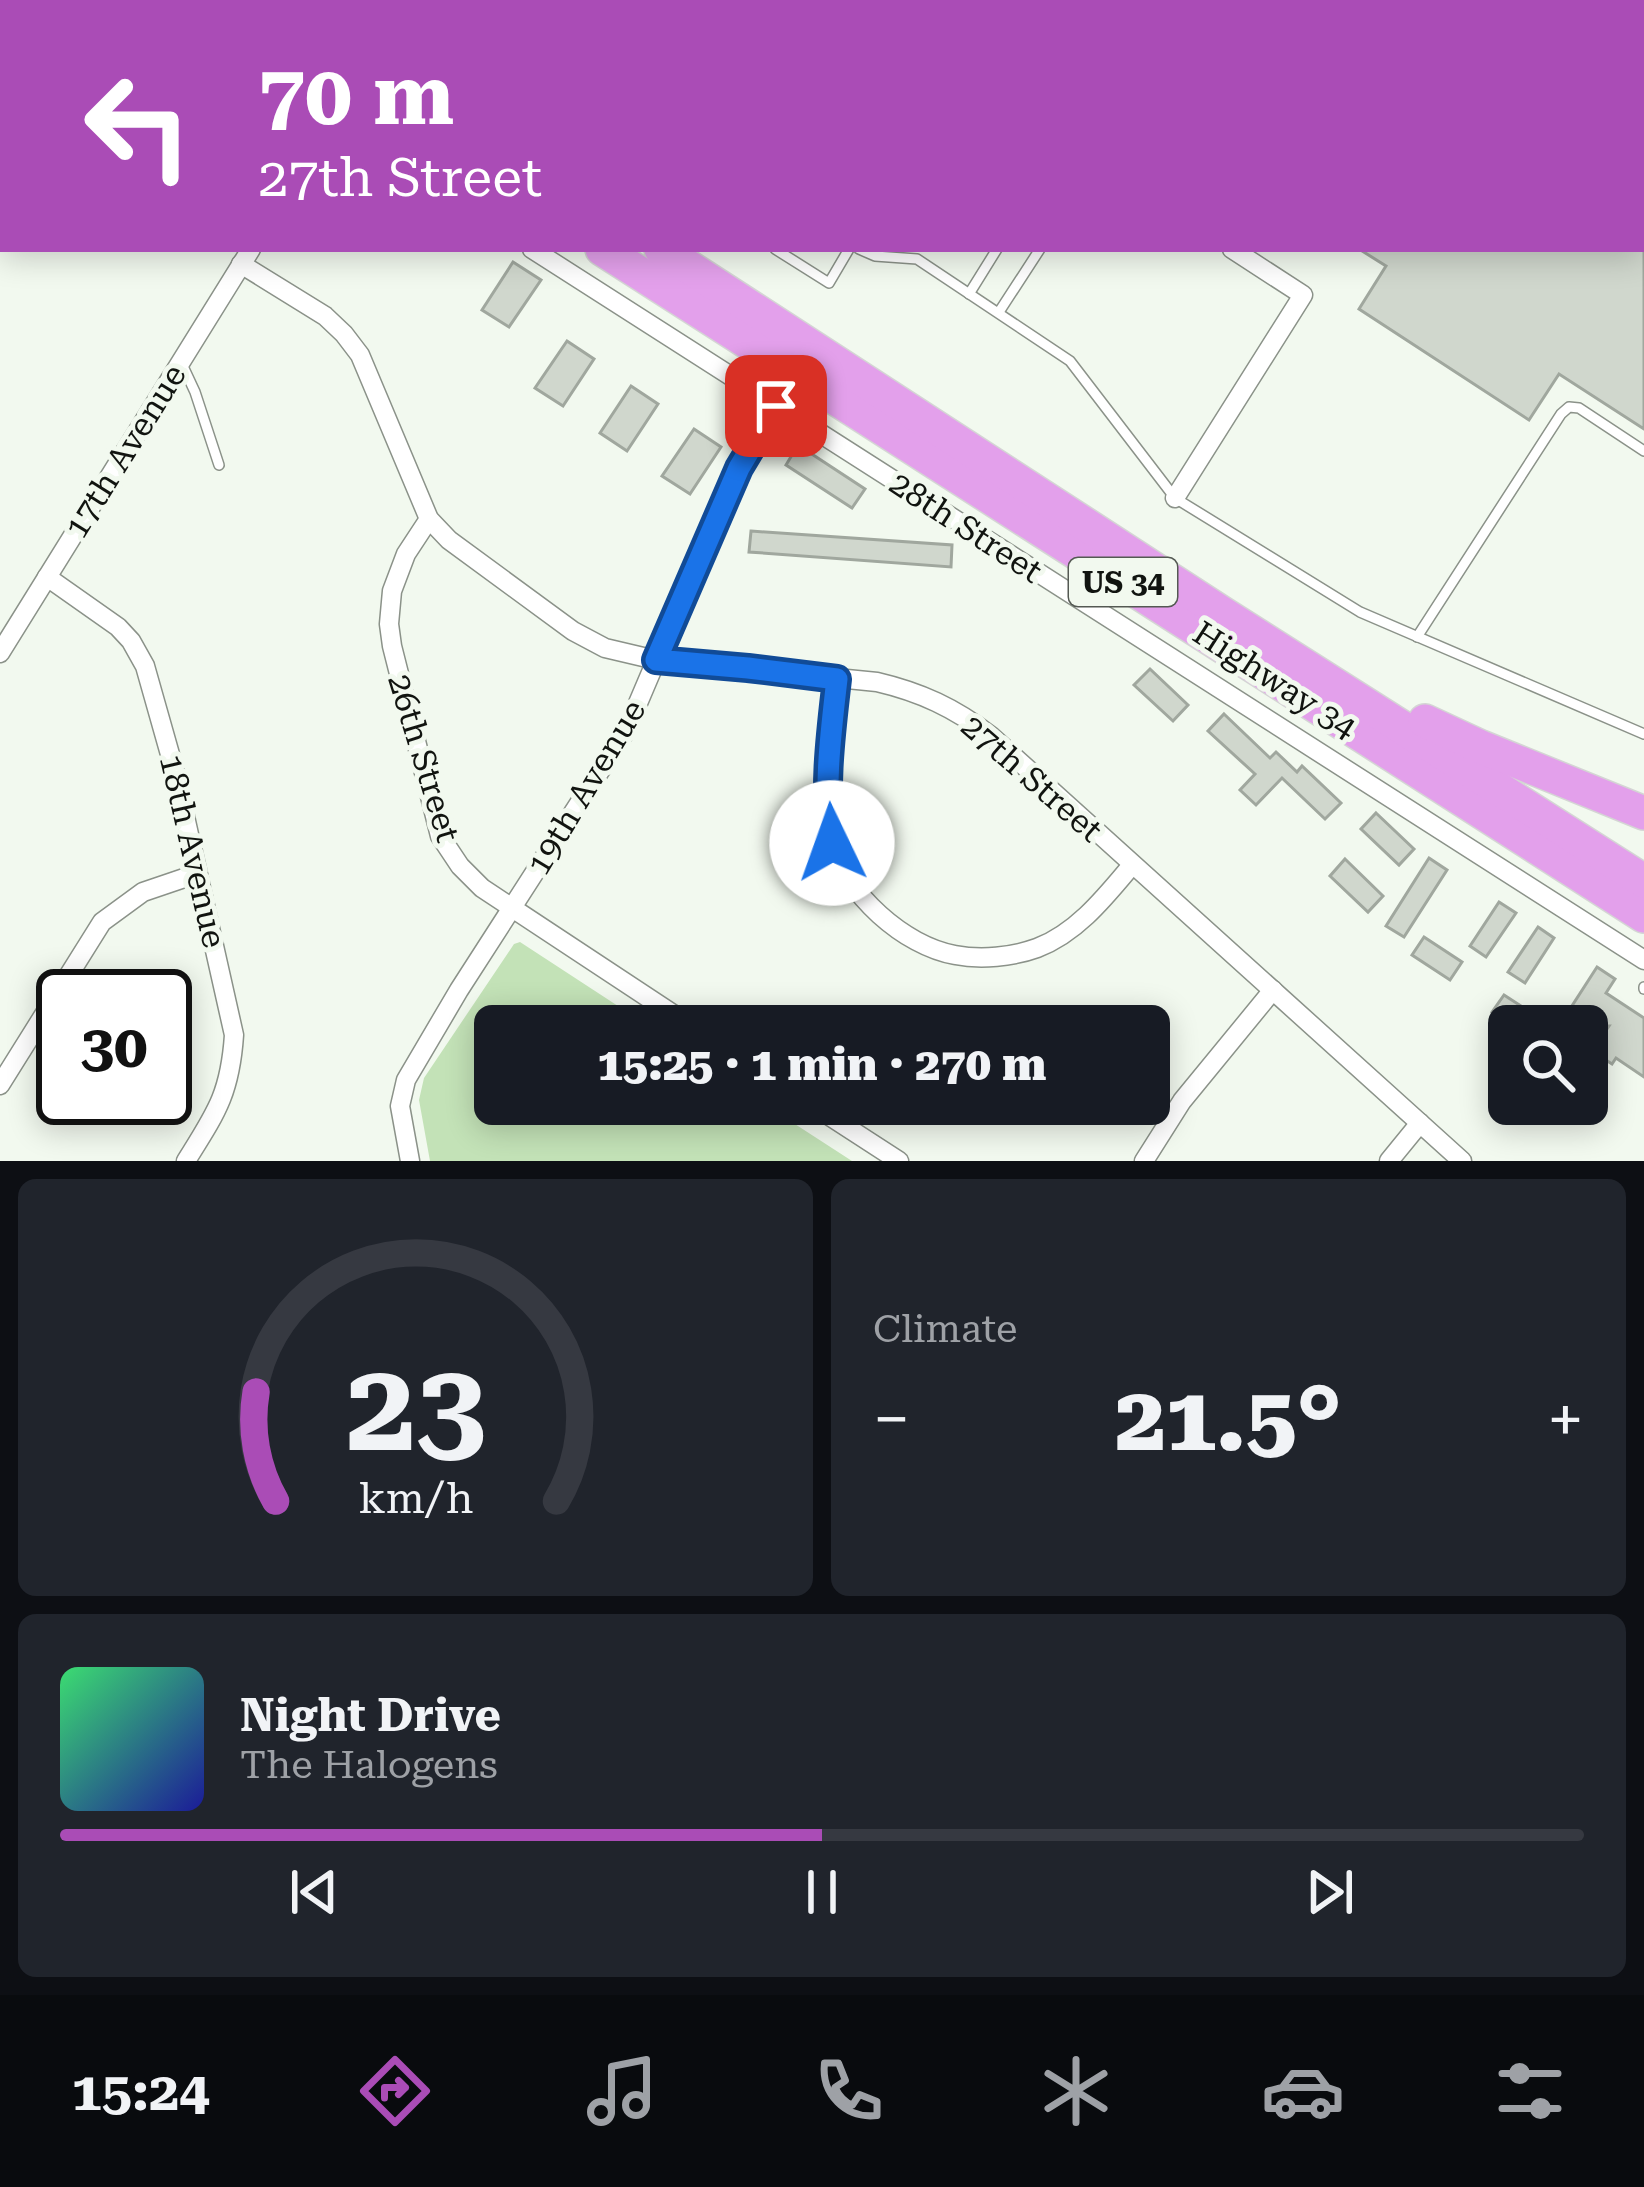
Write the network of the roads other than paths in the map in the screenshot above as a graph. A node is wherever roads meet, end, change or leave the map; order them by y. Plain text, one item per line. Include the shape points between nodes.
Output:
1 (537, 252) edge
2 (607, 252) edge
3 (666, 252) edge
4 (780, 252) edge
5 (847, 252) edge
6 (866, 252) edge
7 (995, 252) edge
8 (1038, 252) edge
9 (1237, 252) edge
10 (246, 256) edge
11 (969, 294) junction
12 (999, 312) junction
13 (181, 362) junction
14 (776, 406) junction
15 (1644, 451) edge
16 (219, 465) dead end
17 (1175, 498) junction
18 (429, 519) junction
19 (47, 577) junction
20 (1222, 614) junction
21 (1417, 638) junction
22 (0, 653) edge
23 (656, 660) junction
24 (837, 679) junction
25 (1644, 734) edge
26 (1644, 813) edge
27 (1132, 865) junction
28 (196, 874) junction
29 (1644, 880) edge
30 (514, 908) junction
31 (1644, 916) edge
32 (1644, 960) edge
33 (1273, 990) junction
34 (660, 1005) edge
35 (0, 1085) edge
36 (1420, 1123) junction
37 (843, 1125) edge
38 (186, 1161) edge
39 (410, 1161) edge
40 (899, 1161) edge
41 (1144, 1161) edge
42 (1389, 1161) edge
43 (1462, 1161) edge

1 - 14 street, 28th Street
2 - 31 highway, Highway 34 / US 34
3 - 20 highway, Highway 34 / US 34
4 - 5 lane via 829,283
6 - 11 lane via 917,259
7 - 11 lane
8 - 12 lane
9 - 17 street via 1303,295
10 - 13 street, 17th Avenue
10 - 18 street, 27th Street via 325,316 360,355
11 - 12 lane
12 - 17 lane via 1070,361
13 - 16 lane
13 - 19 street, 17th Avenue
14 - 23 street, 19th Avenue via 739,468
14 - 32 street, 28th Street
15 - 21 lane via 1569,407
17 - 21 lane via 1360,612
18 - 23 street, 27th Street via 573,631 620,654
18 - 30 street, 26th Street via 392,591 392,646 440,836 468,877
19 - 22 street, 17th Avenue
19 - 28 street, 18th Avenue via 118,627 145,666
20 - 26 highway via 1437,727
20 - 29 highway, Highway 34 / US 34
21 - 25 lane
23 - 24 street, 27th Street
23 - 30 street, 19th Avenue via 627,729
24 - 27 street, 27th Street via 910,690 956,712
24 - 27 street via 832,843 848,879 895,927 951,955 1038,948 1088,915
27 - 33 street, 27th Street
28 - 35 street via 143,892 102,922
28 - 38 street, 18th Avenue via 234,1035 221,1102
30 - 34 street, 26th Street
30 - 39 street, 19th Avenue via 406,1080 400,1106
33 - 36 street, 27th Street
33 - 41 street
36 - 42 street
36 - 43 street, 27th Street
37 - 40 street

